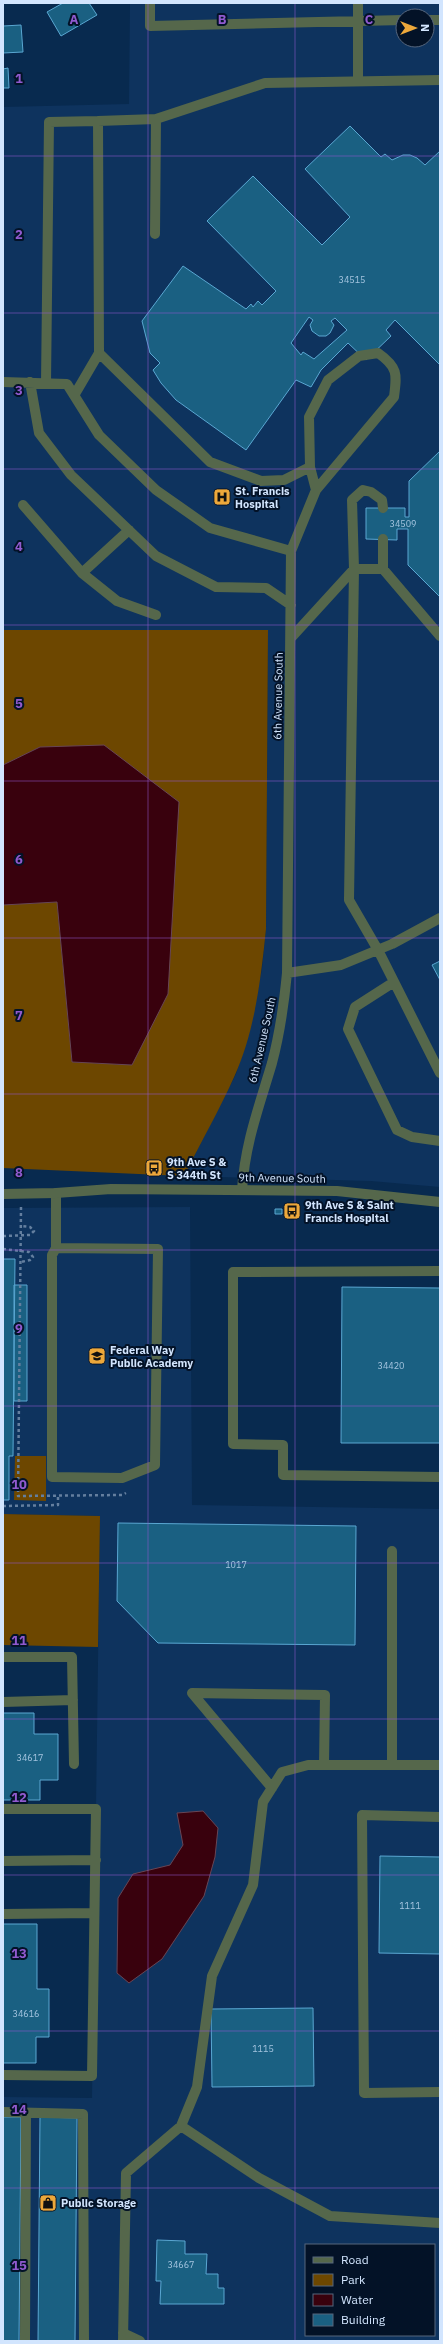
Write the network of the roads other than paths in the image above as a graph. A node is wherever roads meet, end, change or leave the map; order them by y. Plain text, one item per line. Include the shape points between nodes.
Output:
1 (150, 3) edge
2 (358, 3) edge
3 (395, 20) edge
4 (358, 21) junction
5 (440, 80) edge
6 (358, 81) junction
7 (156, 119) junction
8 (98, 121) junction
9 (155, 234) dead end
10 (99, 353) junction
11 (3, 382) edge
12 (30, 382) junction
13 (46, 383) junction
14 (75, 394) junction
15 (310, 467) junction
16 (316, 490) junction
17 (23, 505) dead end
18 (383, 508) dead end
19 (129, 530) junction
20 (383, 539) dead end
21 (291, 551) junction
22 (354, 569) junction
23 (383, 569) junction
24 (82, 574) junction
25 (291, 605) junction
26 (156, 615) dead end
27 (440, 636) edge
28 (290, 638) junction
29 (440, 918) edge
30 (378, 950) junction
31 (287, 973) junction
32 (394, 982) junction
33 (440, 1073) edge
34 (440, 1140) edge
35 (242, 1190) junction
36 (56, 1193) junction
37 (3, 1194) edge
38 (440, 1202) edge
39 (56, 1248) junction
40 (440, 1271) edge
41 (440, 1477) edge
42 (392, 1551) dead end
43 (3, 1657) edge
44 (73, 1700) junction
45 (3, 1702) edge
46 (74, 1764) dead end
47 (324, 1765) junction
48 (392, 1765) junction
49 (440, 1765) edge
50 (272, 1788) junction
51 (3, 1809) edge
52 (440, 1816) edge
53 (96, 1860) junction
54 (3, 1861) edge
55 (94, 1913) junction
56 (3, 1914) edge
57 (3, 2075) edge
58 (440, 2092) edge
59 (3, 2112) edge
60 (26, 2113) junction
61 (180, 2126) junction
62 (440, 2223) edge
63 (123, 2337) edge
64 (25, 2341) edge
65 (84, 2341) edge
66 (140, 2341) edge

1 - 4 street via 150,26
2 - 4 street
3 - 4 street
4 - 6 street
5 - 6 street
6 - 7 street via 265,83
7 - 8 street
7 - 9 street
8 - 10 street
8 - 13 street via 49,122
10 - 14 street
10 - 15 street via 210,462 261,481 284,480
11 - 12 street
12 - 13 street
12 - 19 street via 39,433 71,475
13 - 14 street via 67,384
14 - 21 street via 99,435 156,490 210,528
15 - 16 street
15 - 16 street via 309,417 328,380 359,356 378,353 391,362 397,378 394,397
16 - 21 street
17 - 24 street
18 - 22 street via 382,500 371,492 363,490 352,500
19 - 24 street
19 - 25 street via 156,556 216,587 266,588
20 - 23 street
21 - 25 street, 6th Avenue South
22 - 23 street
22 - 28 street
22 - 30 street via 350,900
23 - 27 street
24 - 26 street via 116,601
25 - 28 street, 6th Avenue South
28 - 31 street, 6th Avenue South
29 - 30 street
30 - 31 street via 341,965
30 - 32 street
31 - 35 street, 6th Avenue South via 284,1011 244,1159
32 - 33 street
32 - 34 street via 355,1007 348,1029 397,1130 412,1137
35 - 36 street, 9th Avenue South via 111,1189
35 - 38 street, 9th Avenue South via 337,1191
36 - 37 street, 9th Avenue South
36 - 39 street
39 - 39 street via 52,1255 52,1477 122,1478 155,1465 158,1249
40 - 41 street via 233,1272 234,1444 283,1445 283,1475
42 - 48 street
43 - 44 street via 72,1657
44 - 45 street
44 - 46 street
47 - 48 street
47 - 50 street via 308,1765 282,1772
47 - 50 street via 325,1695 192,1693
48 - 49 street
50 - 61 street via 263,1802 253,1885 212,1976 197,2087
51 - 53 street via 96,1810
52 - 58 street via 362,1815 364,2093
53 - 54 street
53 - 55 street
55 - 56 street
55 - 57 street via 92,2076
59 - 60 street
60 - 64 street
60 - 65 street via 83,2114
61 - 62 street via 259,2178 330,2216
61 - 63 street via 126,2173
63 - 66 street

